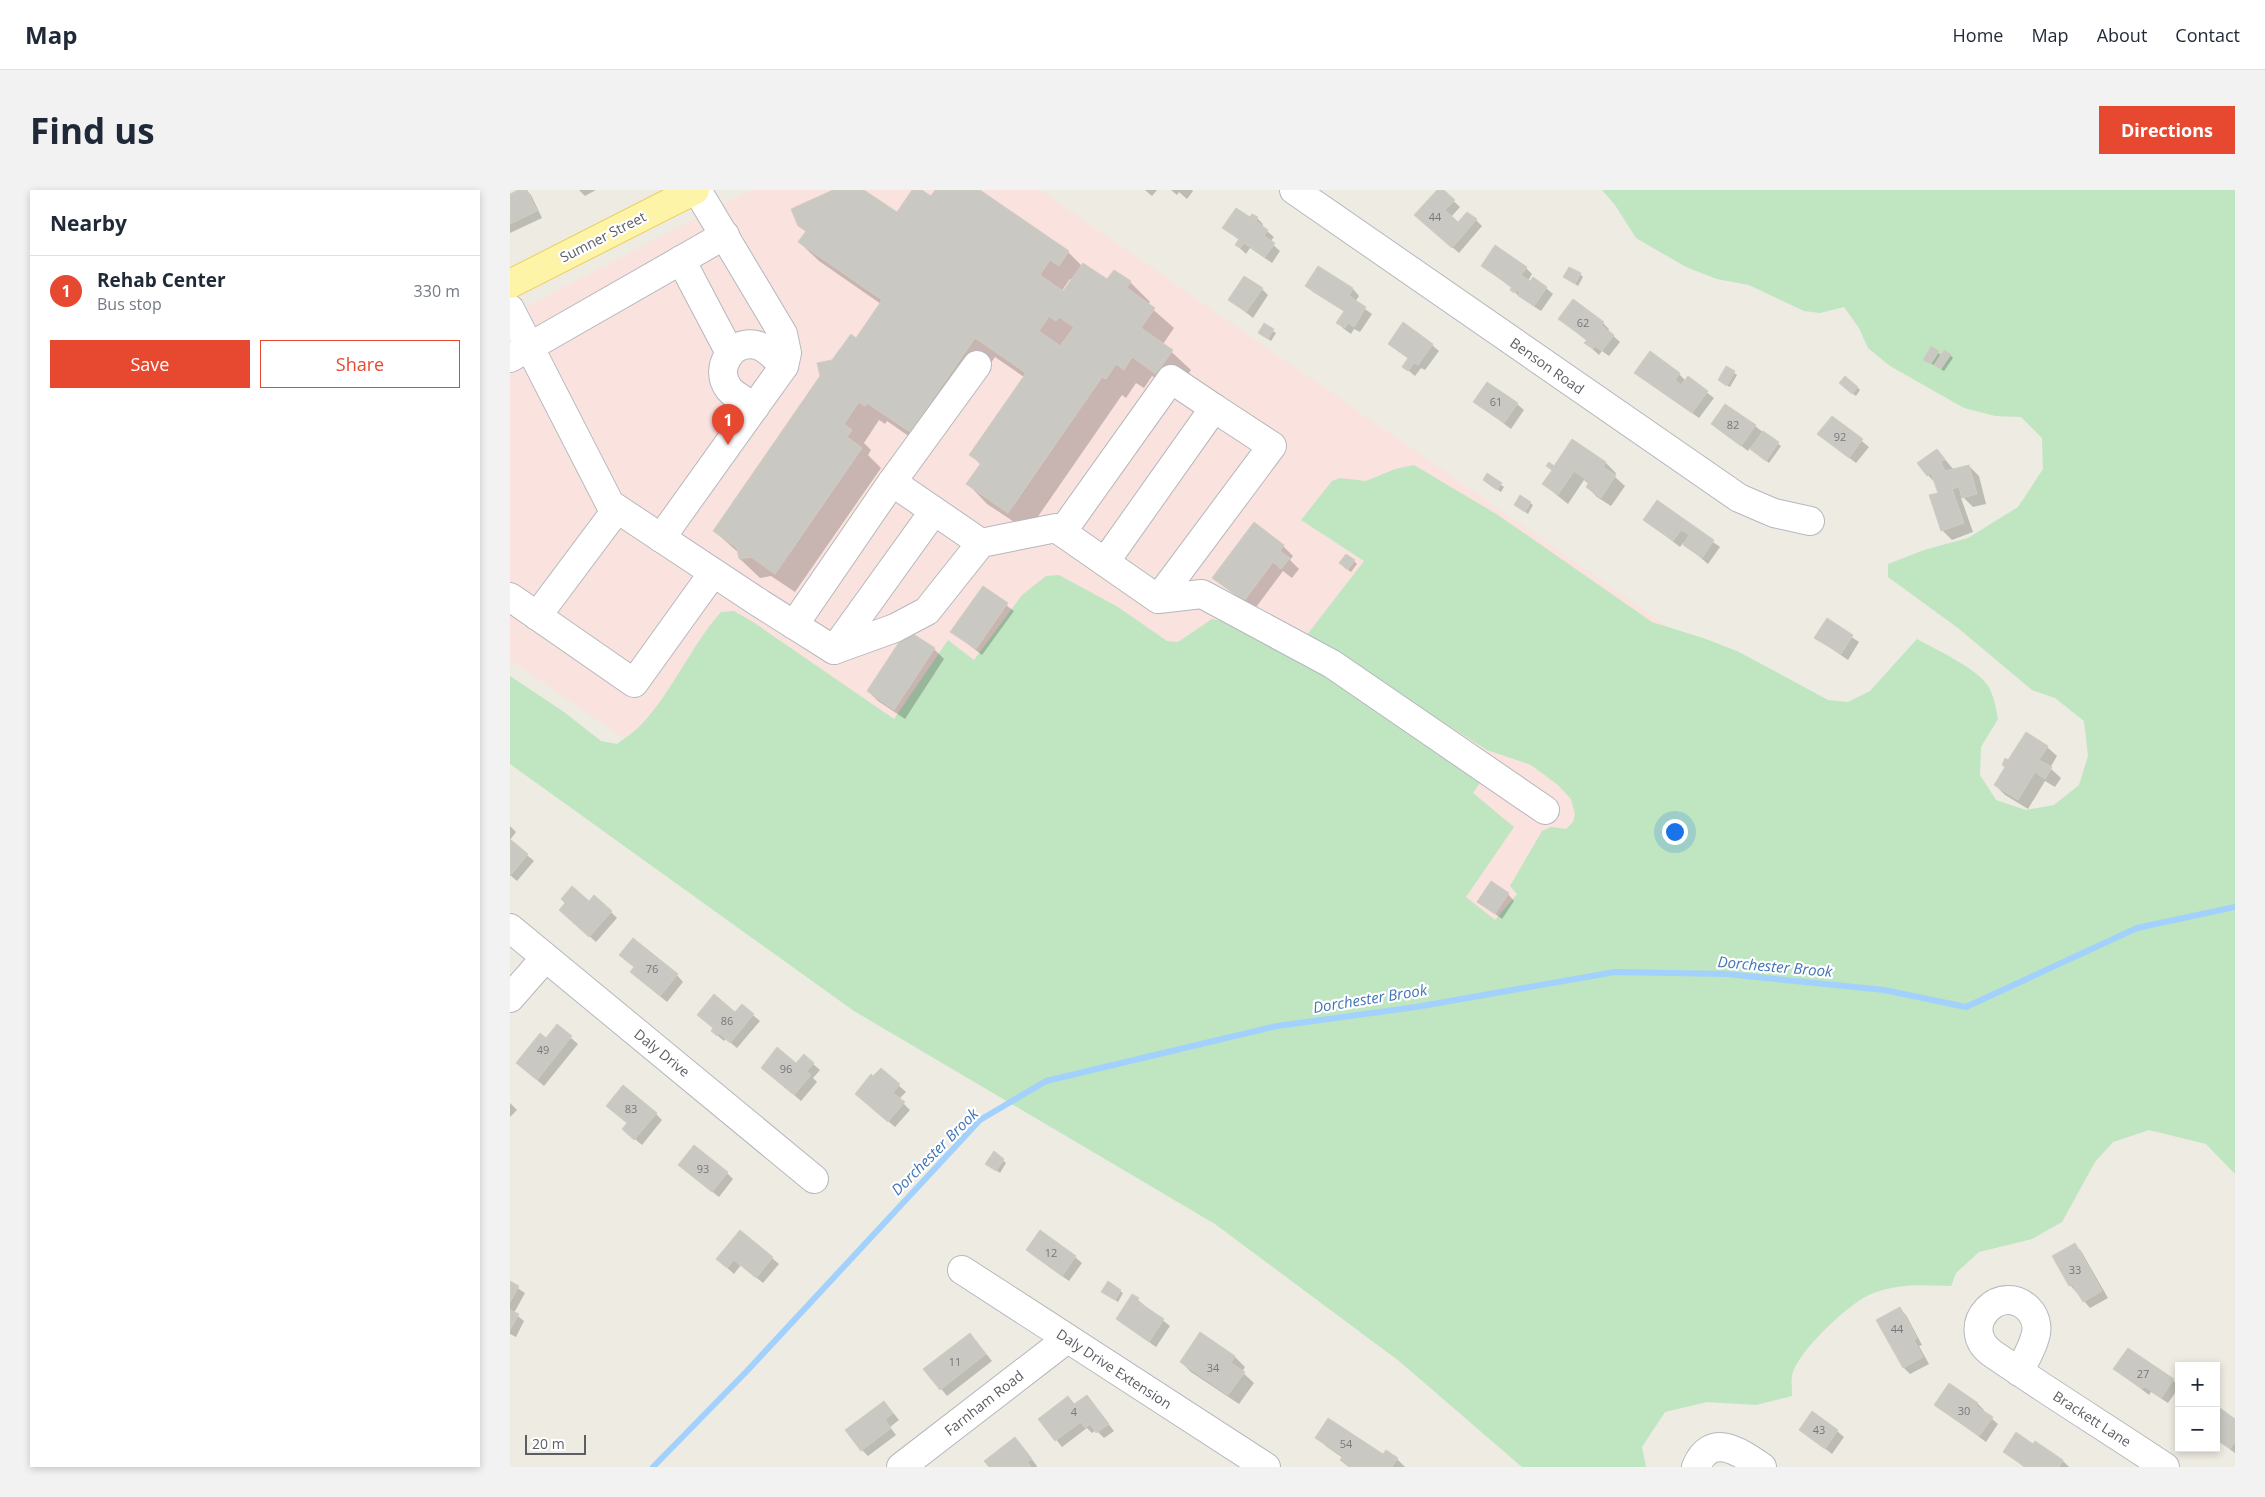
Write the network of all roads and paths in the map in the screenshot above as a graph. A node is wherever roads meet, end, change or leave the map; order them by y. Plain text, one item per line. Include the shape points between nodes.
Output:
1 (696, 190) edge
2 (1294, 190) edge
3 (724, 235) junction
4 (681, 260) junction
5 (510, 284) edge
6 (510, 309) edge
7 (520, 353) edge
8 (730, 353) junction
9 (977, 365) dead end
10 (784, 366) junction
11 (755, 407) junction
12 (1214, 408) junction
13 (892, 482) junction
14 (617, 509) junction
15 (934, 511) junction
16 (1810, 522) dead end
17 (1062, 532) junction
18 (661, 538) junction
19 (981, 543) junction
20 (1105, 562) junction
21 (713, 572) junction
22 (510, 597) edge
23 (1158, 599) junction
24 (537, 616) junction
25 (794, 625) junction
26 (834, 650) junction
27 (1545, 810) dead end
28 (510, 928) edge
29 (545, 958) junction
30 (510, 998) edge
31 (814, 1178) dead end
32 (962, 1270) dead end
33 (1067, 1339) junction
34 (2019, 1372) dead end
35 (902, 1467) edge
36 (1266, 1467) edge
37 (1696, 1467) edge
38 (1762, 1467) edge
39 (2165, 1467) edge

1 - 3 street
1 - 5 main road, Sumner Street
2 - 16 street, Benson Road via 1739,498 1774,513
3 - 4 street
3 - 10 street via 783,334 787,353
4 - 7 street
4 - 8 street
6 - 7 street
7 - 14 street via 610,504
8 - 10 street via 737,347 756,345 765,348
8 - 11 street via 723,370 724,380 735,395
9 - 13 street
10 - 11 street
11 - 18 street
12 - 17 street via 1171,379
12 - 20 street
12 - 23 street via 1272,446
13 - 15 street
13 - 25 street
14 - 18 street
14 - 24 street
15 - 19 street
15 - 26 street
17 - 19 street via 1056,528
17 - 20 street
18 - 21 street
19 - 26 street via 927,611 895,628
20 - 23 street
21 - 24 street via 634,683
21 - 25 street
22 - 24 street
23 - 27 street via 1202,594 1332,664
25 - 26 street
28 - 29 street, Daly Drive
29 - 30 street
29 - 31 street, Daly Drive
32 - 33 street, Daly Drive Extension
33 - 35 street, Farnham Road
33 - 36 street, Daly Drive Extension
34 - 39 street, Brackett Lane
37 - 38 street via 1706,1453 1725,1447

